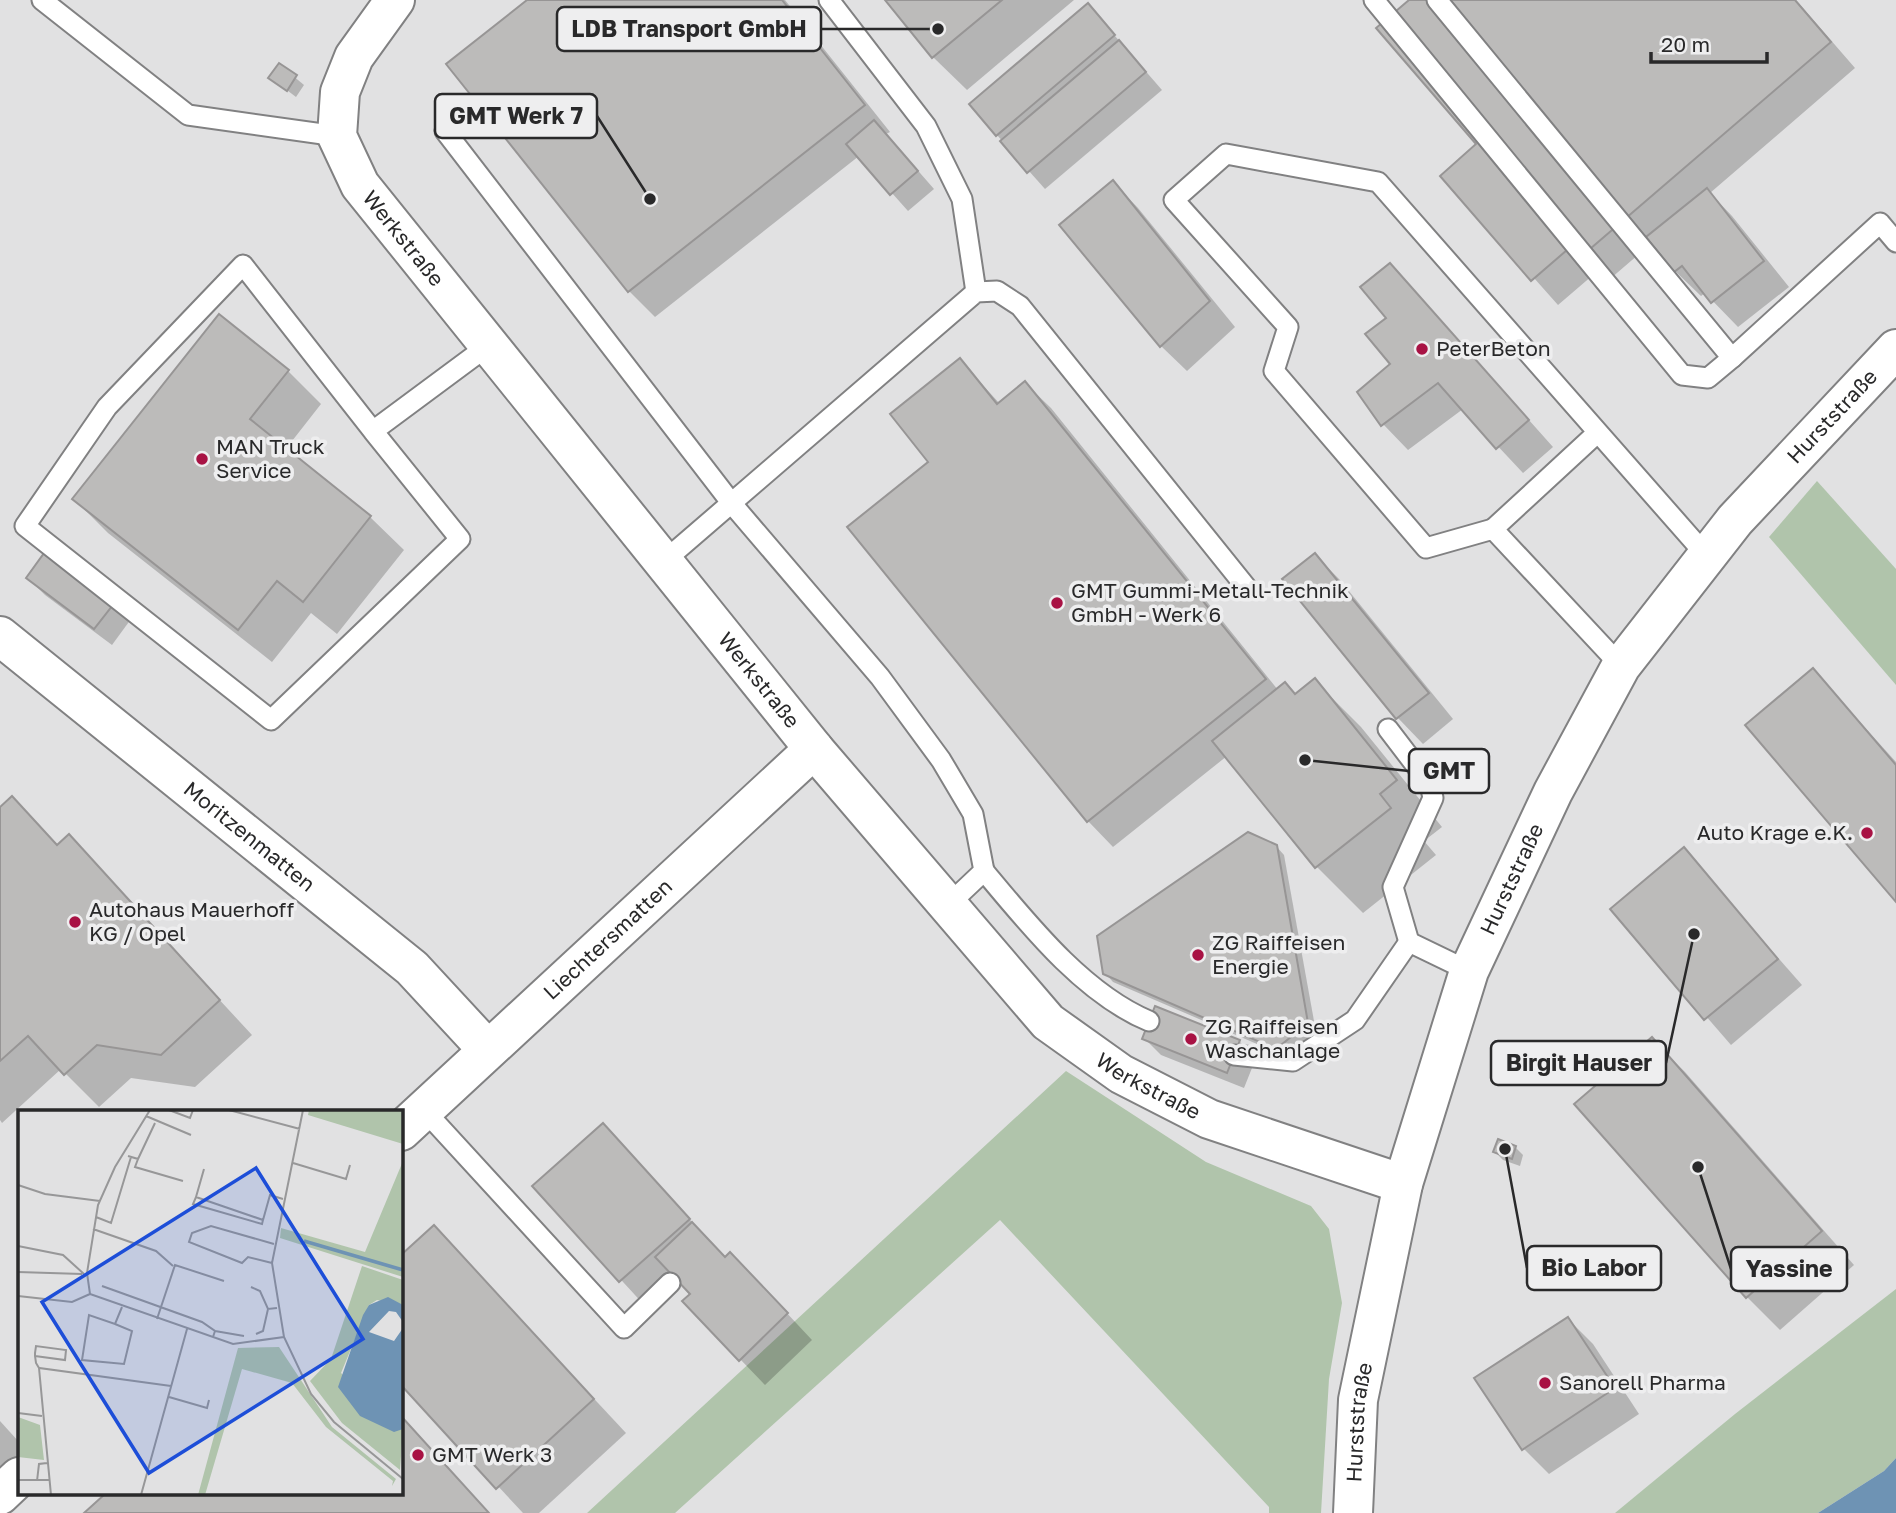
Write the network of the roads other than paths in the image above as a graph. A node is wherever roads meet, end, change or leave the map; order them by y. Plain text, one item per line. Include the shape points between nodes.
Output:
1 (42, 0) edge
2 (395, 0) edge
3 (829, 0) edge
4 (1374, 0) edge
5 (1437, 0) edge
6 (445, 131) dead end
7 (337, 136) junction
8 (1896, 242) edge
9 (976, 292) junction
10 (489, 345) junction
11 (1896, 349) edge
12 (1732, 358) junction
13 (373, 430) junction
14 (1596, 434) junction
15 (733, 505) junction
16 (1493, 530) junction
17 (1705, 554) junction
18 (663, 562) junction
19 (1246, 587) dead end
20 (0, 636) edge
21 (1621, 666) junction
22 (1388, 729) dead end
23 (814, 749) junction
24 (984, 872) junction
25 (948, 905) junction
26 (1409, 942) junction
27 (1469, 971) junction
28 (1149, 1021) dead end
29 (487, 1049) junction
30 (1234, 1055) dead end
31 (412, 1120) edge
32 (1403, 1184) junction
33 (670, 1283) dead end
34 (18, 1478) edge
35 (0, 1495) edge
36 (1353, 1513) edge

1 - 7 lane via 188,115
2 - 7 street, Werkstraße via 354,57 340,92
3 - 9 lane via 926,126 962,199
4 - 12 lane via 1682,375 1708,378
5 - 12 lane
6 - 15 lane
7 - 10 street, Werkstraße via 360,185
8 - 12 lane via 1880,223
9 - 15 lane
9 - 19 lane via 997,291 1020,306
10 - 13 lane
10 - 18 street, Werkstraße
11 - 17 street, Hurststraße
13 - 13 lane via 243,265 107,407 25,526 271,720 460,540
14 - 16 lane
14 - 16 lane via 1378,182 1226,154 1174,200 1289,327 1274,371 1426,548
14 - 17 lane
15 - 18 lane
15 - 24 lane via 880,677 941,760 973,814
16 - 21 lane
17 - 21 street, Hurststraße
18 - 23 street, Werkstraße
20 - 29 street, Moritzenmatten via 412,968
21 - 27 street, Hurststraße via 1553,792
22 - 26 lane via 1430,784 1433,798 1393,887
23 - 25 street, Werkstraße
23 - 29 street, Liechtersmatten
24 - 25 lane
24 - 28 lane via 1036,933 1120,1009
25 - 32 street, Werkstraße via 1048,1022 1121,1074 1209,1119
26 - 27 lane
26 - 30 lane via 1355,1020 1293,1061
27 - 32 street, Hurststraße
29 - 31 street, Liechtersmatten
31 - 33 lane via 624,1328
32 - 36 street, Hurststraße via 1358,1400
34 - 35 street

